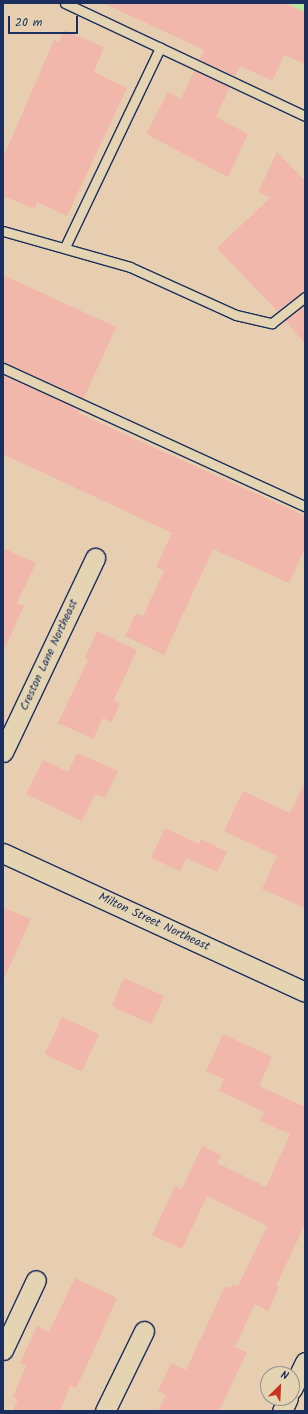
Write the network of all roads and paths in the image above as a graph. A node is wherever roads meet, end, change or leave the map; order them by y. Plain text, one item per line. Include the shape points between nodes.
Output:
1 (65, 3) edge
2 (160, 48) junction
3 (305, 116) edge
4 (3, 231) edge
5 (65, 247) junction
6 (305, 298) edge
7 (3, 368) edge
8 (305, 506) edge
9 (95, 558) dead end
10 (3, 752) edge
11 (3, 853) edge
12 (305, 992) edge
13 (36, 1280) dead end
14 (144, 1332) dead end
15 (3, 1350) edge
16 (305, 1362) edge
17 (300, 1372) edge
18 (105, 1411) edge

1 - 2 lane
2 - 3 lane
2 - 5 lane
4 - 5 lane
5 - 6 lane via 130,267 236,315 272,322
7 - 8 lane
9 - 10 street, Creston Lane Northeast
11 - 12 street, Milton Street Northeast
13 - 15 street
14 - 18 street
16 - 17 street

